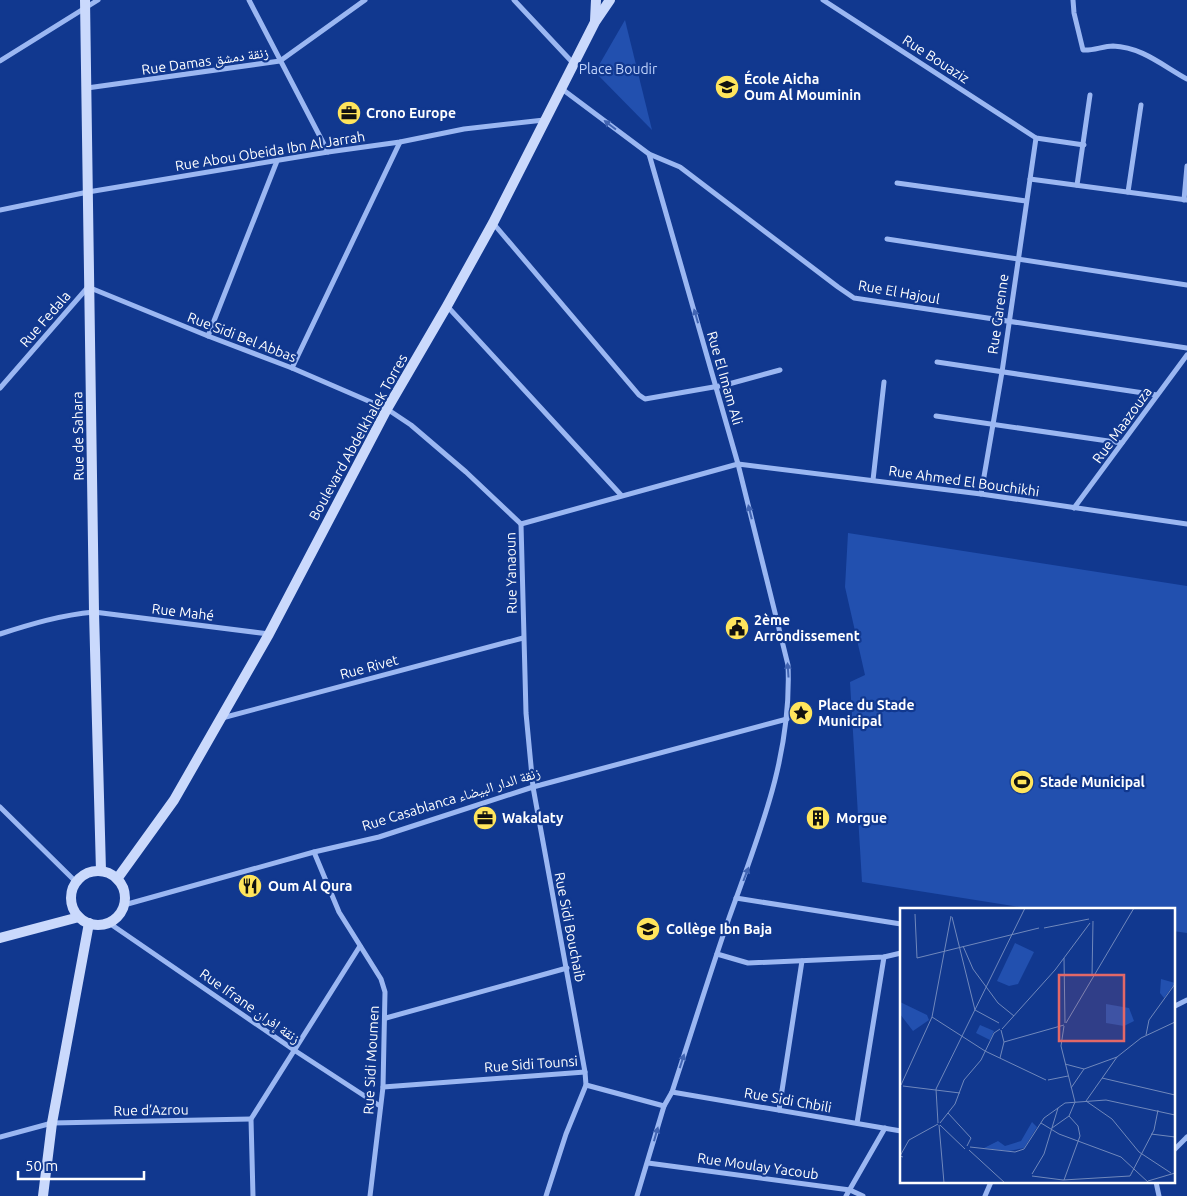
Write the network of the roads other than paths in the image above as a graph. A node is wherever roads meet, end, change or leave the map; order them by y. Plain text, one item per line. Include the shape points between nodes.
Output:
1 (98, 0) edge
2 (249, 0) edge
3 (365, 0) edge
4 (514, 0) edge
5 (596, 0) edge
6 (610, 0) edge
7 (822, 0) edge
8 (1072, 0) edge
9 (85, 4) edge
10 (595, 22) junction
11 (0, 61) edge
12 (280, 61) junction
13 (573, 63) junction
14 (1187, 79) edge
15 (87, 88) junction
16 (561, 88) junction
17 (1090, 95) dead end
18 (1141, 105) dead end
19 (545, 120) junction
20 (1036, 138) junction
21 (400, 142) junction
22 (1084, 145) junction
23 (328, 152) junction
24 (649, 154) junction
25 (276, 161) junction
26 (1187, 166) edge
27 (1030, 179) junction
28 (897, 183) dead end
29 (1077, 185) junction
30 (88, 192) junction
31 (1128, 192) junction
32 (1185, 200) edge
33 (1026, 201) junction
34 (0, 210) edge
35 (493, 223) junction
36 (887, 239) dead end
37 (1018, 259) junction
38 (1187, 285) edge
39 (88, 287) junction
40 (447, 306) junction
41 (1008, 322) junction
42 (208, 336) junction
43 (1187, 348) edge
44 (1187, 355) edge
45 (937, 362) dead end
46 (292, 368) junction
47 (780, 370) dead end
48 (1002, 372) junction
49 (884, 382) dead end
50 (716, 385) junction
51 (0, 388) edge
52 (1158, 396) junction
53 (387, 409) junction
54 (936, 416) dead end
55 (993, 424) junction
56 (1122, 444) junction
57 (738, 464) junction
58 (873, 480) junction
59 (981, 494) junction
60 (621, 495) junction
61 (1074, 508) junction
62 (521, 524) junction
63 (1187, 524) edge
64 (94, 612) junction
65 (0, 634) edge
66 (269, 634) junction
67 (523, 638) junction
68 (220, 719) junction
69 (788, 719) junction
70 (533, 787) junction
71 (0, 807) edge
72 (314, 852) junction
73 (101, 872) junction
74 (117, 879) junction
75 (76, 882) junction
76 (736, 898) junction
77 (124, 905) junction
78 (79, 918) junction
79 (110, 922) junction
80 (89, 923) junction
81 (900, 924) edge
82 (0, 938) edge
83 (360, 946) junction
84 (900, 953) edge
85 (717, 954) junction
86 (884, 957) junction
87 (802, 961) junction
88 (567, 968) junction
89 (1187, 1000) edge
90 (1174, 1006) edge
91 (386, 1018) junction
92 (294, 1050) junction
93 (585, 1072) junction
94 (586, 1085) junction
95 (383, 1087) junction
96 (672, 1092) junction
97 (380, 1106) junction
98 (664, 1106) junction
99 (779, 1110) junction
100 (251, 1119) junction
101 (52, 1123) junction
102 (857, 1123) junction
103 (885, 1128) junction
104 (900, 1131) edge
105 (0, 1137) edge
106 (1187, 1137) edge
107 (1174, 1150) edge
108 (648, 1163) junction
109 (990, 1184) edge
110 (850, 1190) junction
111 (42, 1196) edge
112 (253, 1196) edge
113 (370, 1196) edge
114 (546, 1196) edge
115 (638, 1196) edge
116 (846, 1196) edge
117 (863, 1196) edge
118 (985, 1196) edge

1 - 9 street
2 - 12 street
3 - 12 street, Rue Damas زنقة دمشق
4 - 13 street
5 - 10 main road
6 - 10 main road, Boulevard Abdelkhalek Torres
7 - 20 street, Rue Bouaziz
8 - 14 street via 1083,50 1111,46 1130,48
9 - 11 street
9 - 15 main road, Rue de Sahara
10 - 13 main road, Boulevard Abdelkhalek Torres
12 - 15 street, Rue Damas زنقة دمشق
12 - 23 street
13 - 16 main road, Boulevard Abdelkhalek Torres
15 - 30 main road, Rue de Sahara
16 - 19 main road, Boulevard Abdelkhalek Torres
24 -> 16 street
17 - 22 street
18 - 31 street
19 - 21 street, Rue Abou Obeida Ibn Al Jarrah via 464,129
19 - 35 main road, Boulevard Abdelkhalek Torres
20 - 22 street
20 - 27 street, Rue Garenne
21 - 23 street, Rue Abou Obeida Ibn Al Jarrah
21 - 46 street
22 - 29 street
23 - 25 street, Rue Abou Obeida Ibn Al Jarrah
24 - 41 street, Rue El Hajoul via 680,167 854,298
50 -> 24 street, Rue El Imam Ali
25 - 30 street, Rue Abou Obeida Ibn Al Jarrah
25 - 42 street
26 - 32 street
27 - 29 street
27 - 33 street, Rue Garenne
28 - 33 street
29 - 31 street
30 - 34 street, Rue Abou Obeida Ibn Al Jarrah
30 - 39 main road, Rue de Sahara
31 - 32 street
33 - 37 street, Rue Garenne
35 - 40 main road, Boulevard Abdelkhalek Torres
35 - 50 street via 639,395 653,399
36 - 37 street
37 - 38 street
37 - 41 street, Rue Garenne
39 - 42 street, Rue Sidi Bel Abbas
39 - 51 street, Rue Fedala
39 - 64 main road, Rue de Sahara
40 - 53 main road, Boulevard Abdelkhalek Torres
40 - 60 street
41 - 43 street, Rue El Hajoul
41 - 48 street, Rue Garenne
42 - 46 street, Rue Sidi Bel Abbas
44 - 52 street, Rue Maazouza
45 - 48 street
46 - 53 street, Rue Sidi Bel Abbas
47 - 50 street
48 - 52 street
48 - 55 street, Rue Garenne
49 - 58 street
50 - 57 street, Rue El Imam Ali
52 - 56 street, Rue Maazouza
53 - 62 street, Rue Sidi Bel Abbas via 466,472
53 - 66 main road, Boulevard Abdelkhalek Torres
54 - 55 street
55 - 56 street
55 - 59 street, Rue Garenne
56 - 61 street, Rue Maazouza
57 - 58 street, Rue Ahmed El Bouchikhi
57 - 60 street, Rue Yanaoun
69 -> 57 street, Rue El Imam Ali via 788,665
58 - 59 street, Rue Ahmed El Bouchikhi
59 - 61 street, Rue Ahmed El Bouchikhi
60 - 62 street, Rue Yanaoun
61 - 63 street, Rue Ahmed El Bouchikhi
62 - 67 street, Rue Yanaoun
64 - 65 street, Rue Mahé via 68,614
64 - 66 street, Rue Mahé
64 - 73 main road, Rue de Sahara
66 - 68 main road, Boulevard Abdelkhalek Torres
67 - 68 street, Rue Rivet
67 - 70 street, Rue Yanaoun
68 - 74 main road, Boulevard Abdelkhalek Torres via 174,800
69 - 70 street, Rue Casablanca زنقة الدار البيضاء
76 -> 69 street, Rue El Imam Ali via 776,779
70 - 72 street, Rue Casablanca زنقة الدار البيضاء via 379,837
70 - 88 street, Rue Sidi Bouchaib
71 - 75 street
72 - 77 street, Rue Casablanca زنقة الدار البيضاء
72 - 83 street, Rue Sidi Moumen via 336,907
73 - 74 main road
73 - 75 main road via 90,872
74 - 77 main road via 124,891
75 - 78 main road via 71,896
76 - 81 street
76 - 85 street, Rue El Imam Ali
77 - 79 main road
78 - 80 main road
78 - 82 main road
79 - 80 main road
79 - 92 street, Rue Ifrane زنقة إفران
80 - 101 main road
83 - 91 street, Rue Sidi Moumen via 384,984
83 - 92 street
84 - 86 street
85 - 87 street via 748,963
96 -> 85 street, Rue El Imam Ali
86 - 87 street
86 - 102 street
87 - 99 street
88 - 91 street
88 - 93 street, Rue Sidi Bouchaib
89 - 90 street
91 - 95 street, Rue Sidi Moumen
92 - 97 street, Rue Ifrane زنقة إفران
92 - 100 street
93 - 94 street, Rue Sidi Tounsi
93 - 95 street, Rue Sidi Tounsi
94 - 98 street, Rue Sidi Tounsi
94 - 114 street
95 - 97 street, Rue Sidi Moumen
96 - 98 street, Rue El Imam Ali
96 - 99 street, Rue Sidi Chbili
97 - 113 street, Rue Sidi Moumen
108 -> 98 street, Rue El Imam Ali
99 - 102 street, Rue Sidi Chbili
100 - 101 street, Rue d’Azrou
100 - 112 street
101 - 105 street, Rue d’Azrou
101 - 111 main road
102 - 103 street, Rue Sidi Chbili
103 - 104 street, Rue Sidi Chbili
103 - 110 street
106 - 107 street
108 - 110 street, Rue Moulay Yacoub
108 - 115 street, Rue El Imam Ali
109 - 118 street
110 - 116 street
110 - 117 street, Rue Moulay Yacoub

